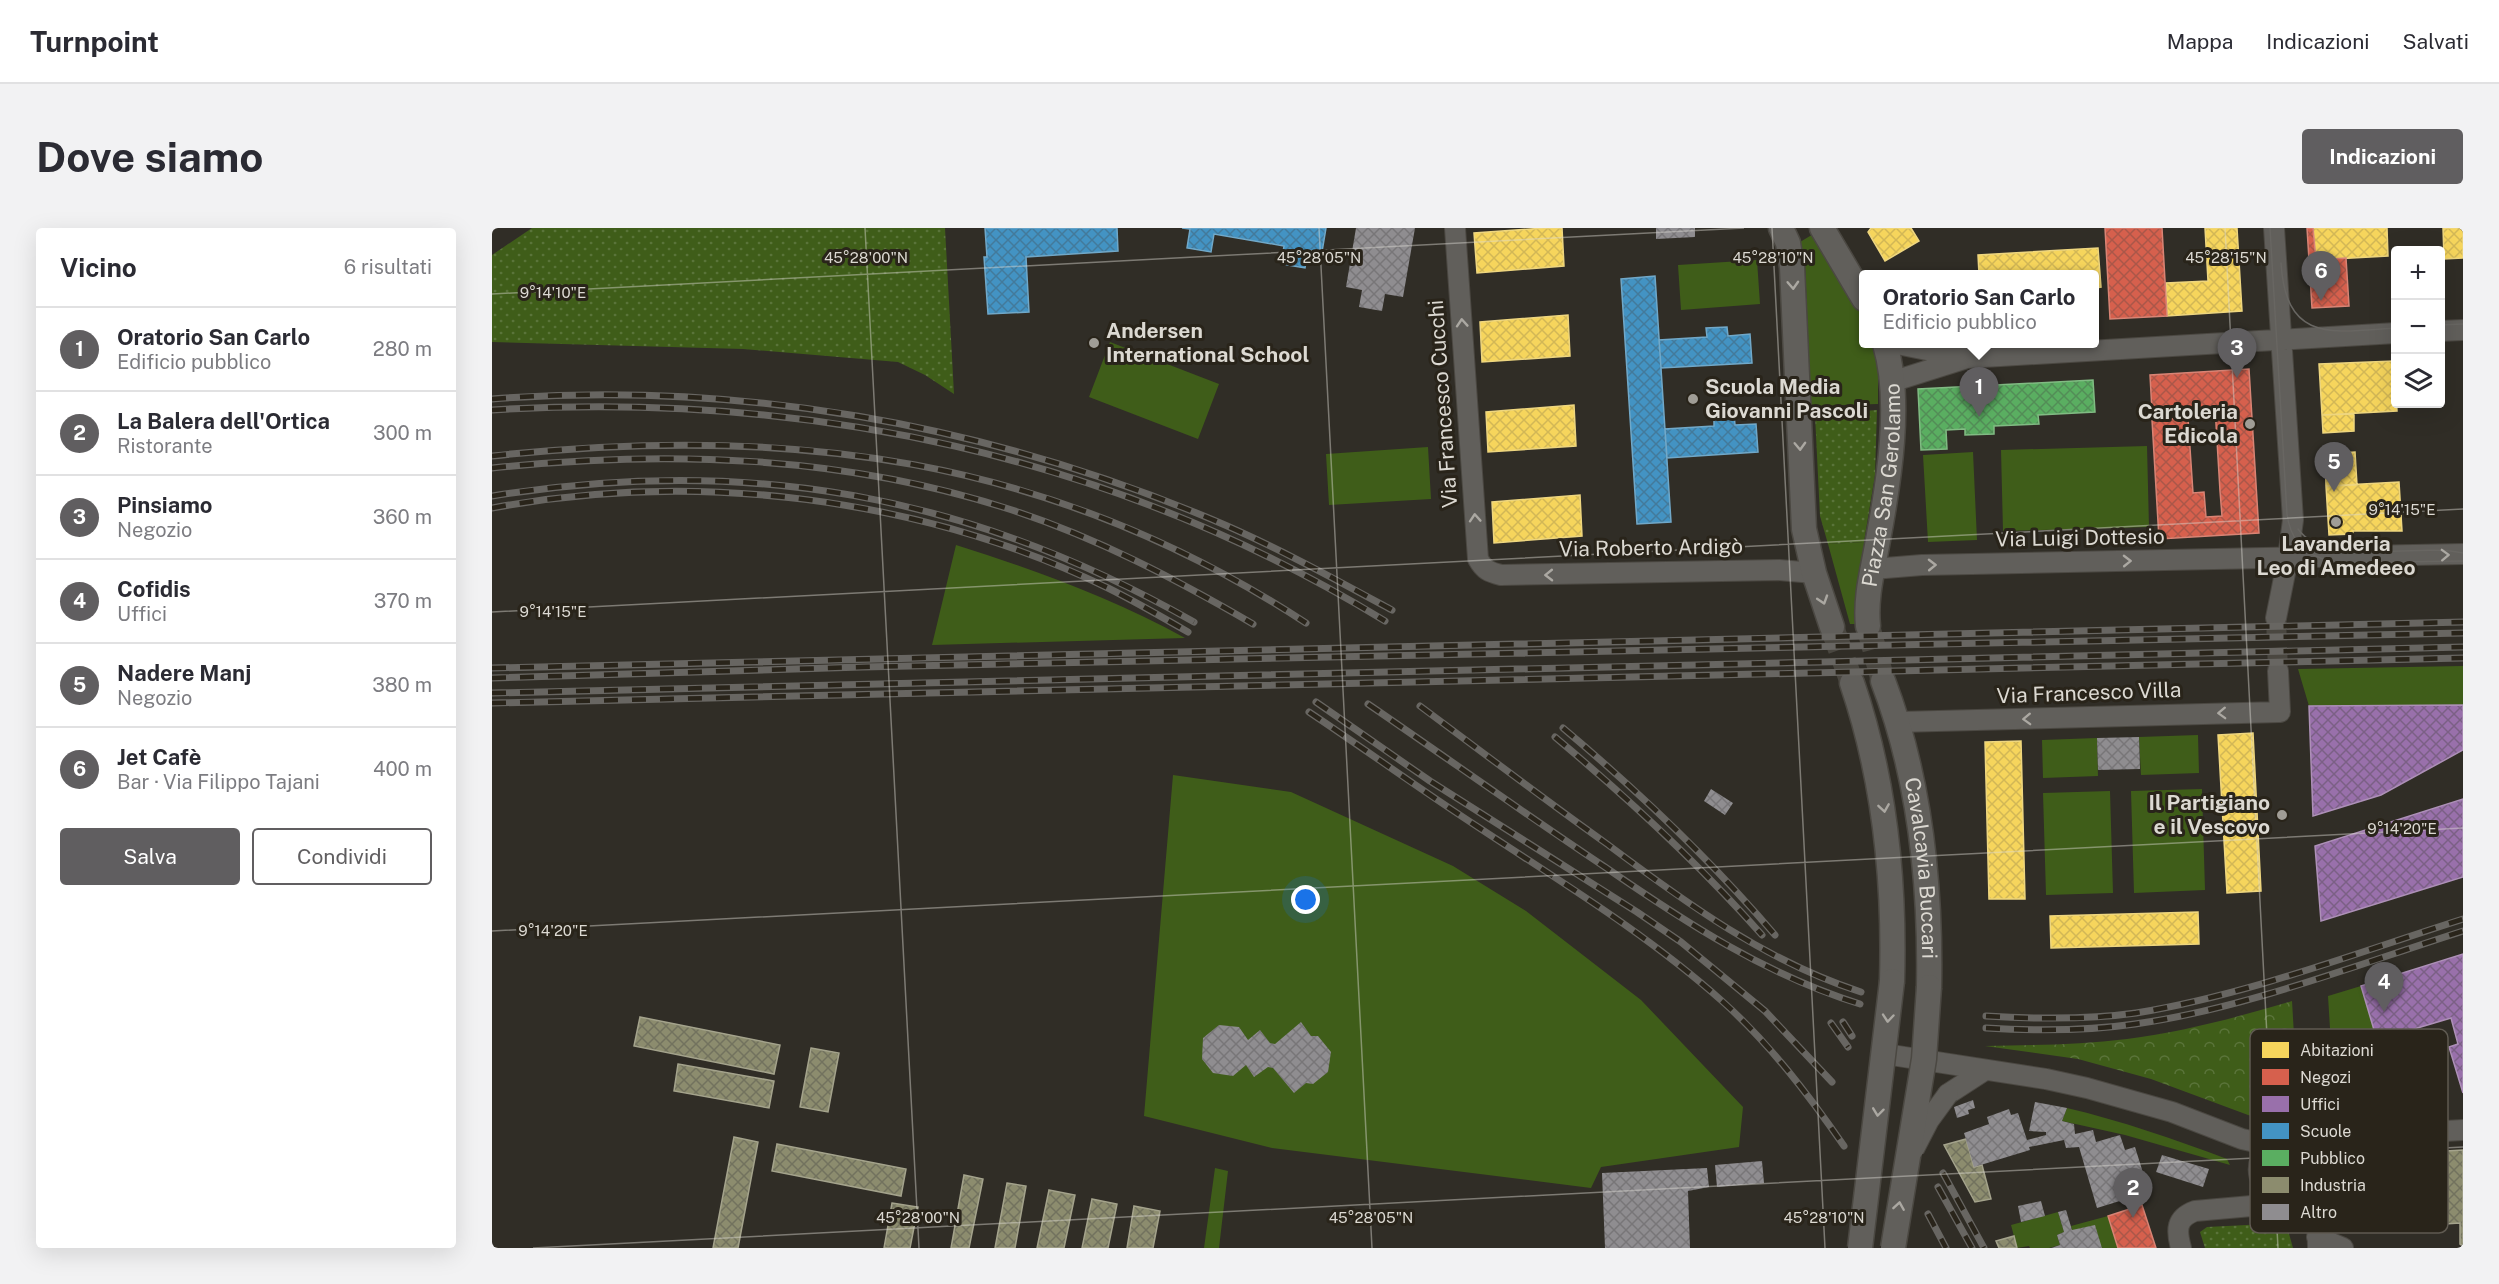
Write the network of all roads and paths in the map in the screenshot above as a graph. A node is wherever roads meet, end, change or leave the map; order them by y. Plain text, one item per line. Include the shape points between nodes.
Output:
1 (1455, 228) edge
2 (1781, 228) edge
3 (1822, 228) edge
4 (2274, 228) edge
5 (1859, 292) edge
6 (2463, 330) edge
7 (2445, 331) edge
8 (2391, 333) edge
9 (2282, 339) junction
10 (1886, 348) edge
11 (1918, 348) edge
12 (1967, 358) junction
13 (1891, 382) junction
14 (2463, 555) edge
15 (2288, 558) junction
16 (1873, 568) junction
17 (1489, 572) joint
18 (1814, 573) junction
19 (2276, 618) tunnel mouth
20 (1868, 626) tunnel mouth
21 (1832, 627) tunnel mouth
22 (2278, 671) tunnel mouth
23 (1883, 681) tunnel mouth
24 (1852, 683) tunnel mouth
25 (1899, 722) junction
26 (1885, 1054) junction
27 (1924, 1059) junction
28 (1985, 1070) junction
29 (2463, 1130) edge
30 (2448, 1132) edge
31 (2242, 1139) junction
32 (2250, 1141) edge
33 (2250, 1149) edge
34 (1906, 1165) junction
35 (2250, 1206) edge
36 (2318, 1242) edge
37 (1860, 1248) edge
38 (1893, 1248) edge
39 (2181, 1248) edge
40 (2343, 1248) edge

17 -> 1 street, Via Francesco Cucchi via 1478,559
2 -> 18 street via 1792,267 1804,530
3 - 5 street
4 - 9 street
6 - 7 street
8 - 9 street
9 - 12 street
9 - 15 street via 2293,520
10 - 13 street, Piazza San Gerolamo
11 - 12 street
12 - 13 street
13 - 16 street, Piazza San Gerolamo via 1891,452
15 -> 14 street, Via Luigi Dottesio
16 -> 15 street, Via Luigi Dottesio
15 - 19 street
16 - 20 street, Piazza San Gerolamo
18 -> 17 street, Via Roberto Ardigò
18 -> 21 street
22 -> 25 street, Via Francesco Villa via 2280,712
23 - 25 street, Cavalcavia Buccari
24 -> 26 street, Cavalcavia Buccari, bridge via 1873,751 1885,814 1892,899 1892,981
25 - 27 street, Cavalcavia Buccari, bridge via 1924,867 1929,987
26 - 27 street
26 -> 37 street, Cavalcavia Buccari, bridge
27 - 28 street
27 - 34 street, Cavalcavia Buccari, bridge
28 - 31 street via 2127,1098
28 - 34 street, Cavalcavia Buccari, bridge via 1948,1094 1929,1120
29 - 30 street
31 - 32 street
31 - 33 street
38 -> 34 street, Cavalcavia Buccari, bridge
35 - 39 street via 2187,1214 2178,1226
36 - 40 street

